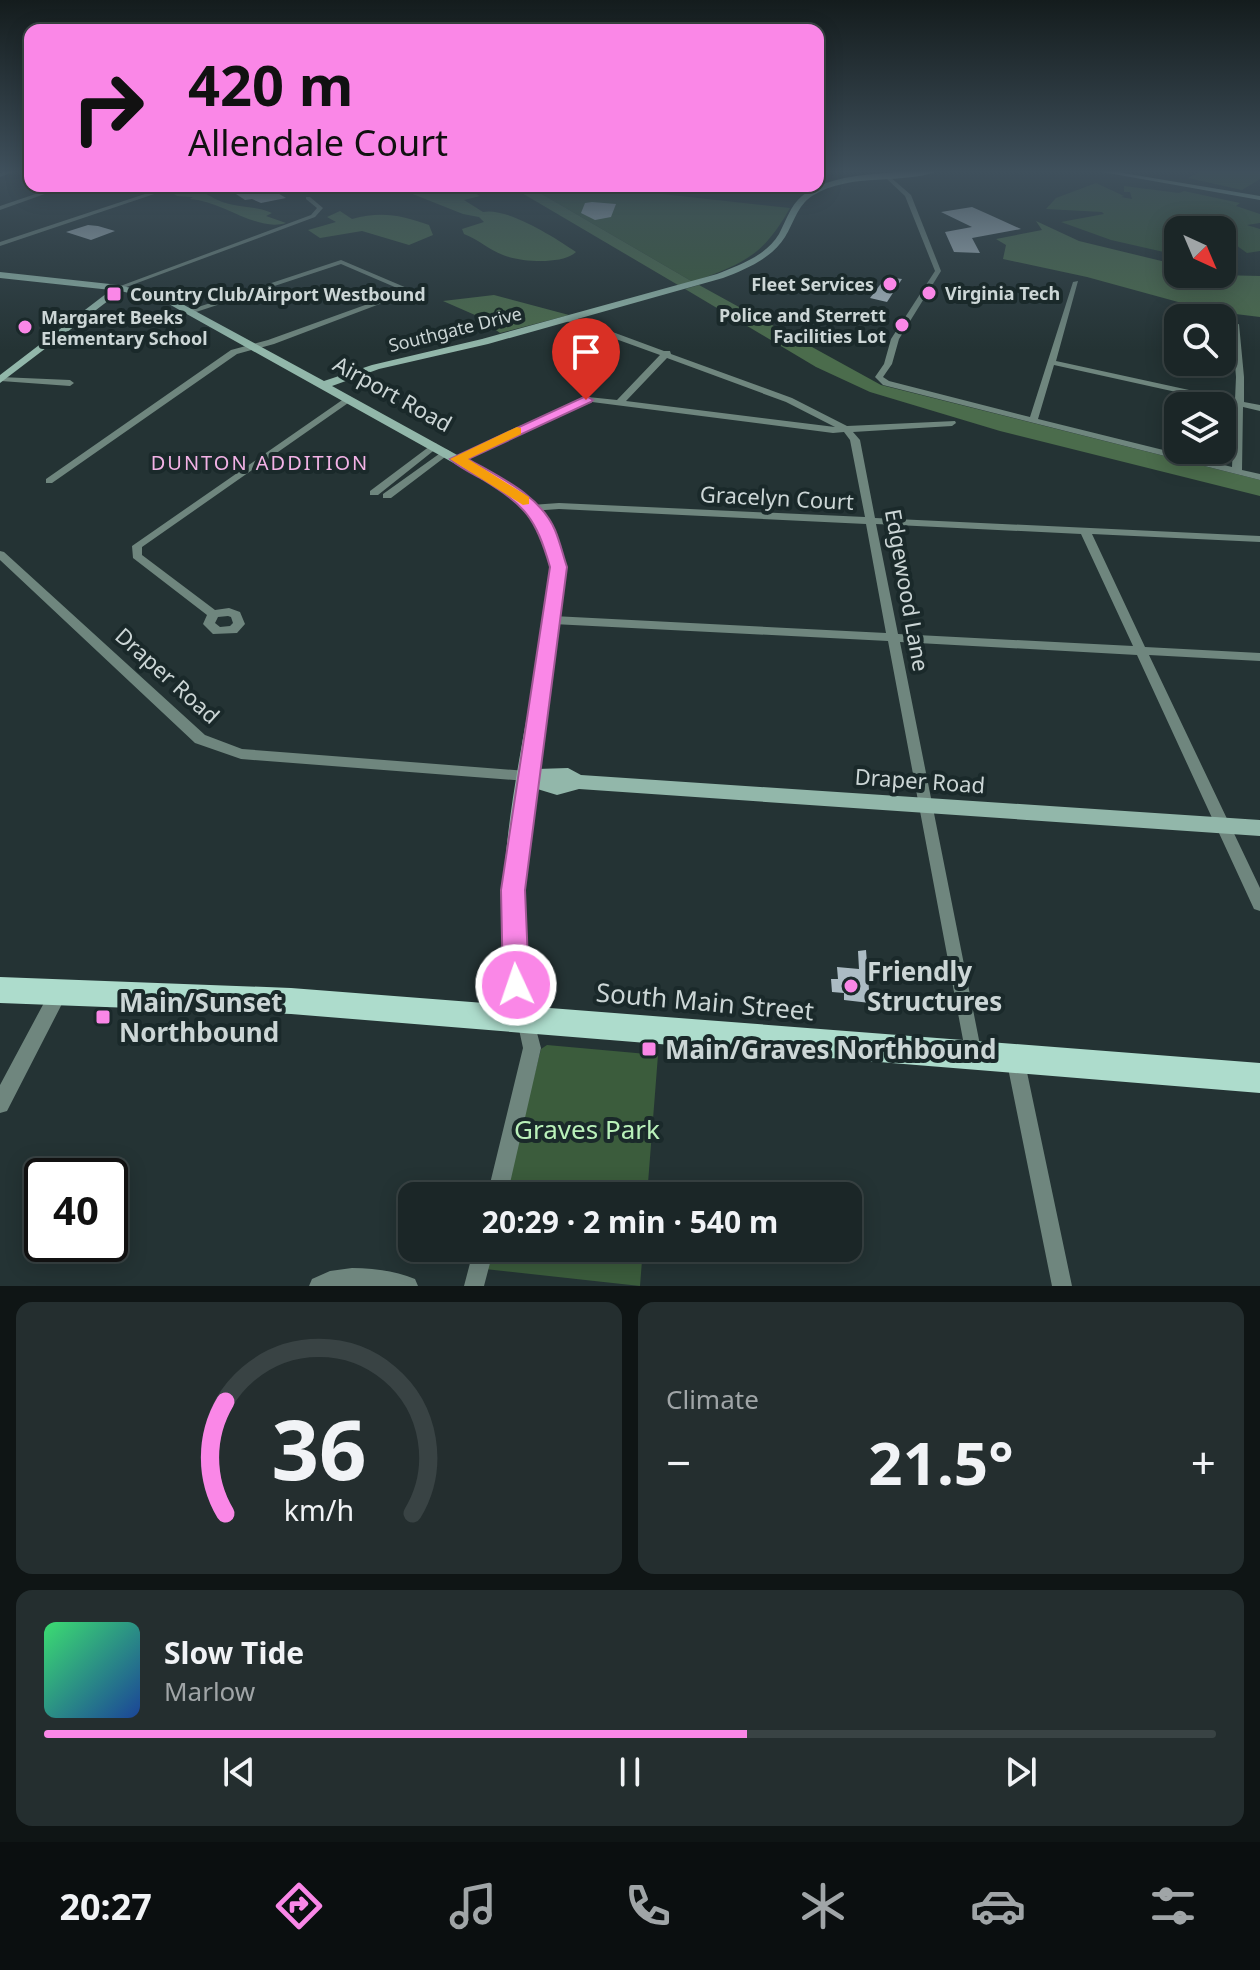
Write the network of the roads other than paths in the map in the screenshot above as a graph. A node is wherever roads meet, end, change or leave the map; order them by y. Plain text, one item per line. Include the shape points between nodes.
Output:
1 (42, 230) edge
2 (275, 230) edge
3 (784, 230) edge
4 (922, 230) edge
5 (0, 244) edge
6 (0, 275) edge
7 (1076, 282) dead end
8 (119, 288) junction
9 (190, 311) junction
10 (569, 319) junction
11 (1236, 326) dead end
12 (253, 346) junction
13 (667, 353) junction
14 (1051, 362) junction
15 (1, 379) edge
16 (70, 383) dead end
17 (324, 385) junction
18 (348, 399) junction
19 (620, 402) junction
20 (1240, 404) junction
21 (1260, 408) edge
22 (1033, 421) junction
23 (952, 423) dead end
24 (847, 430) junction
25 (434, 446) junction
26 (452, 455) junction
27 (1237, 471) junction
28 (1260, 477) edge
29 (49, 481) dead end
30 (531, 508) junction
31 (873, 522) junction
32 (1085, 531) junction
33 (1260, 539) edge
34 (0, 554) edge
35 (213, 614) dead end
36 (553, 620) junction
37 (894, 638) junction
38 (1143, 651) junction
39 (1260, 657) edge
40 (527, 776) junction
41 (924, 804) junction
42 (1223, 826) junction
43 (1260, 828) edge
44 (1260, 904) edge
45 (0, 990) edge
46 (59, 992) junction
47 (526, 1020) junction
48 (973, 1055) junction
49 (1015, 1058) junction
50 (1260, 1078) edge
51 (0, 1104) edge
52 (500, 1182) edge
53 (480, 1262) edge
54 (319, 1286) edge
55 (408, 1286) edge
56 (474, 1286) edge
57 (1062, 1286) edge

1 - 5 street
2 - 8 street
3 - 10 street, Southgate Drive via 778,242 744,266
4 - 22 street via 938,271 895,339 879,377 900,388
6 - 8 street, Airport Road
7 - 14 street
8 - 9 street, Airport Road
8 - 15 street
9 - 12 street, Airport Road
9 - 12 street via 343,262 410,291
10 - 13 street
10 - 17 street, Southgate Drive
11 - 20 street
12 - 17 street, Airport Road
12 - 29 street via 234,352
13 - 19 street
13 - 24 street via 789,400
14 - 20 street
14 - 22 street
15 - 16 street
17 - 18 street, Airport Road
18 - 25 street, Airport Road
18 - 35 street via 137,546 137,556
19 - 24 street
19 - 26 street via 581,401
20 - 21 street
20 - 27 street
22 - 27 street
23 - 24 street
24 - 31 street, Edgewood Lane via 859,447
25 - 26 street, Airport Road
25 - 26 street via 374,493 374,500
26 - 30 street, Airport Road
27 - 28 street
30 - 31 street, Gracelyn Court
30 - 36 street, Airport Road via 547,528 557,556
31 - 32 street, Gracelyn Court
31 - 37 street, Edgewood Lane
32 - 33 street, Gracelyn Court
32 - 38 street
34 - 40 street, Draper Road via 182,724 219,748
36 - 37 street
36 - 40 street, Airport Road
37 - 38 street
37 - 41 street, Edgewood Lane
38 - 39 street
38 - 42 street
40 - 41 street, Draper Road via 543,786 566,788 577,782
40 - 47 street, Airport Road via 513,890 516,985
41 - 42 street, Draper Road
41 - 48 street, Edgewood Lane
42 - 43 street, Draper Road
42 - 44 street
45 - 46 main road, South Main Street
46 - 47 main road, South Main Street via 291,1001
46 - 51 street
47 - 48 main road, South Main Street
47 - 52 street via 532,1048
48 - 49 main road, South Main Street
49 - 50 main road, South Main Street
49 - 57 street
53 - 56 street
54 - 55 street via 361,1276

